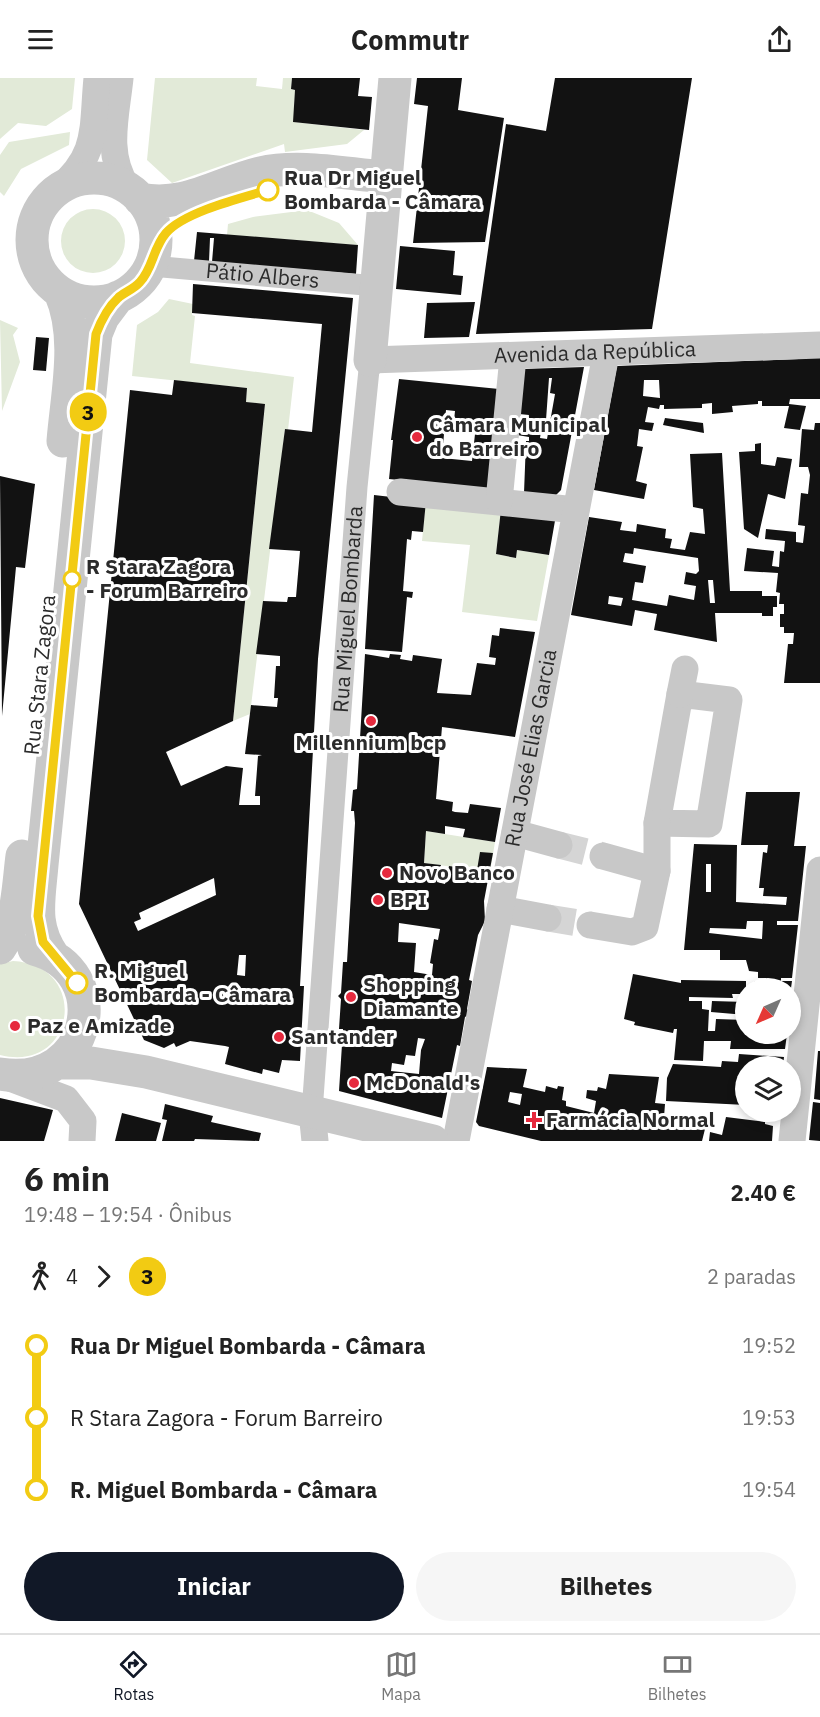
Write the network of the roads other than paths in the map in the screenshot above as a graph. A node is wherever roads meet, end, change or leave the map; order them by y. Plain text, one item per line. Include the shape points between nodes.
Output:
1 (97, 78) edge
2 (120, 78) edge
3 (395, 78) edge
4 (384, 187) junction
5 (57, 190) junction
6 (134, 193) junction
7 (153, 257) junction
8 (376, 286) junction
9 (60, 292) junction
10 (118, 297) junction
11 (820, 345) edge
12 (606, 354) junction
13 (513, 357) junction
14 (370, 360) junction
15 (400, 492) dead end
16 (499, 501) junction
17 (576, 510) junction
18 (657, 823) junction
19 (514, 834) junction
20 (559, 845) tunnel mouth
21 (603, 856) tunnel mouth
22 (657, 870) junction
23 (820, 870) edge
24 (500, 909) junction
25 (548, 918) tunnel mouth
26 (590, 925) tunnel mouth
27 (0, 949) edge
28 (54, 957) junction
29 (84, 1017) junction
30 (60, 1063) junction
31 (146, 1072) junction
32 (1, 1074) edge
33 (313, 1126) edge
34 (82, 1141) edge
35 (433, 1141) edge
36 (456, 1141) edge
37 (792, 1141) edge

1 - 5 street via 90,152 73,177
2 - 6 street via 113,155 117,171
3 - 4 street, Rua Miguel Bombarda
4 - 6 street via 282,171 261,173 174,202
4 - 7 street via 268,190 181,221 167,232
4 - 8 street, Rua Miguel Bombarda
5 - 6 street via 92,178 113,181
5 - 9 street via 41,209 32,239 37,263
6 - 7 street via 153,220
7 - 8 street, Pátio Albers
7 - 10 street via 136,287
8 - 14 street, Rua Miguel Bombarda
9 - 10 street via 86,301
9 - 27 street, Rua Stara Zagora via 69,311 72,331 60,490 19,881 10,929
10 - 28 street, Rua Stara Zagora via 103,316 94,343 42,865 39,929
11 - 12 street, Avenida da República
12 - 13 street, Avenida da República
12 - 17 street, Rua José Elias Garcia
13 - 14 street, Avenida da República
13 - 16 street
14 - 33 street, Rua Miguel Bombarda via 357,487
15 - 16 street
16 - 17 street
17 - 19 street, Rua José Elias Garcia
18 - 18 street via 709,824 729,700 682,681
18 - 22 street
19 - 20 street
19 - 24 street, Rua José Elias Garcia
21 - 22 street
22 - 26 street via 645,927 632,932
23 - 37 street
24 - 25 street
24 - 36 street, Rua José Elias Garcia
27 - 28 street via 36,949
28 - 29 street via 68,968 77,983
29 - 30 street via 81,1034
29 - 31 street via 106,1050
30 - 31 street via 91,1063
30 - 32 street via 29,1076
31 - 33 street
32 - 34 street via 66,1099 83,1121
33 - 35 street

